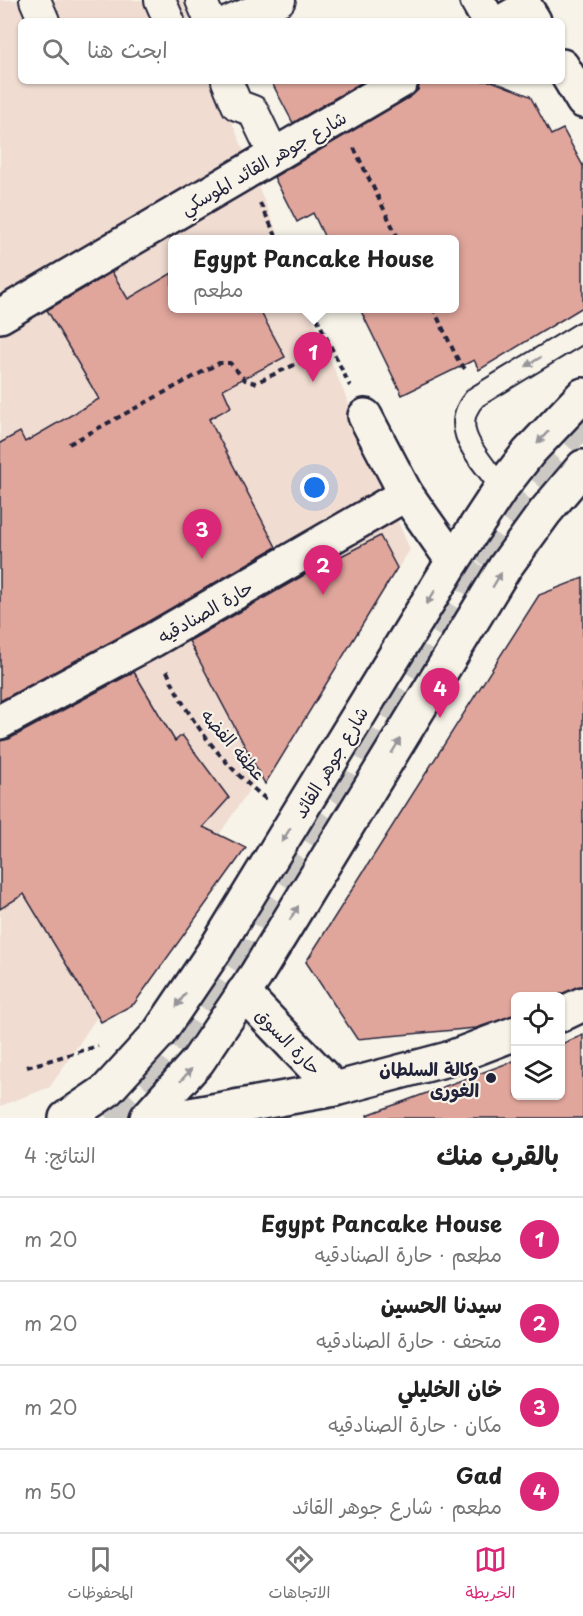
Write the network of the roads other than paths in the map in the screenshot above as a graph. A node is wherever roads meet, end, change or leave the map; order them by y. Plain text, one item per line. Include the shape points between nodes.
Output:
1 (34, 0) edge
2 (159, 0) edge
3 (201, 0) edge
4 (477, 0) edge
5 (267, 3) edge
6 (43, 18) edge
7 (168, 18) edge
8 (209, 18) edge
9 (236, 18) edge
10 (487, 18) edge
11 (565, 71) edge
12 (228, 84) edge
13 (396, 84) edge
14 (583, 100) edge
15 (274, 155) junction
16 (0, 316) edge
17 (583, 332) edge
18 (583, 395) edge
19 (366, 416) road end
20 (583, 467) edge
21 (501, 488) junction
22 (406, 494) junction
23 (453, 561) junction
24 (0, 722) edge
25 (243, 993) junction
26 (583, 1004) edge
27 (565, 1013) edge
28 (511, 1035) edge
29 (335, 1089) junction
30 (284, 1108) edge
31 (66, 1118) edge
32 (147, 1118) edge
33 (173, 1118) edge

1 - 6 street
2 - 7 street
3 - 8 street
4 - 10 street
5 - 9 street
11 - 14 street
12 - 15 street via 237,105 253,111
13 - 15 street, شارع جوهر القائد الموسكي
15 - 16 street, شارع جوهر القائد الموسكي
17 -> 21 lane via 476,397 465,412 465,436
18 -> 21 street, شارع جوهر القائد
19 - 22 street
25 -> 20 street via 505,567
21 - 23 street, شارع جوهر القائد
22 - 23 street
22 - 24 street, حارة الصنادقيه via 153,640
23 -> 31 street, شارع جوهر القائد via 215,950 159,1033 105,1091
25 - 29 street, حارة السوق
32 -> 25 street via 198,1061
26 - 27 street
28 - 29 street, حارة السوق via 448,1059
29 - 30 street, حارة السوق
30 - 33 street, حارة السوق

